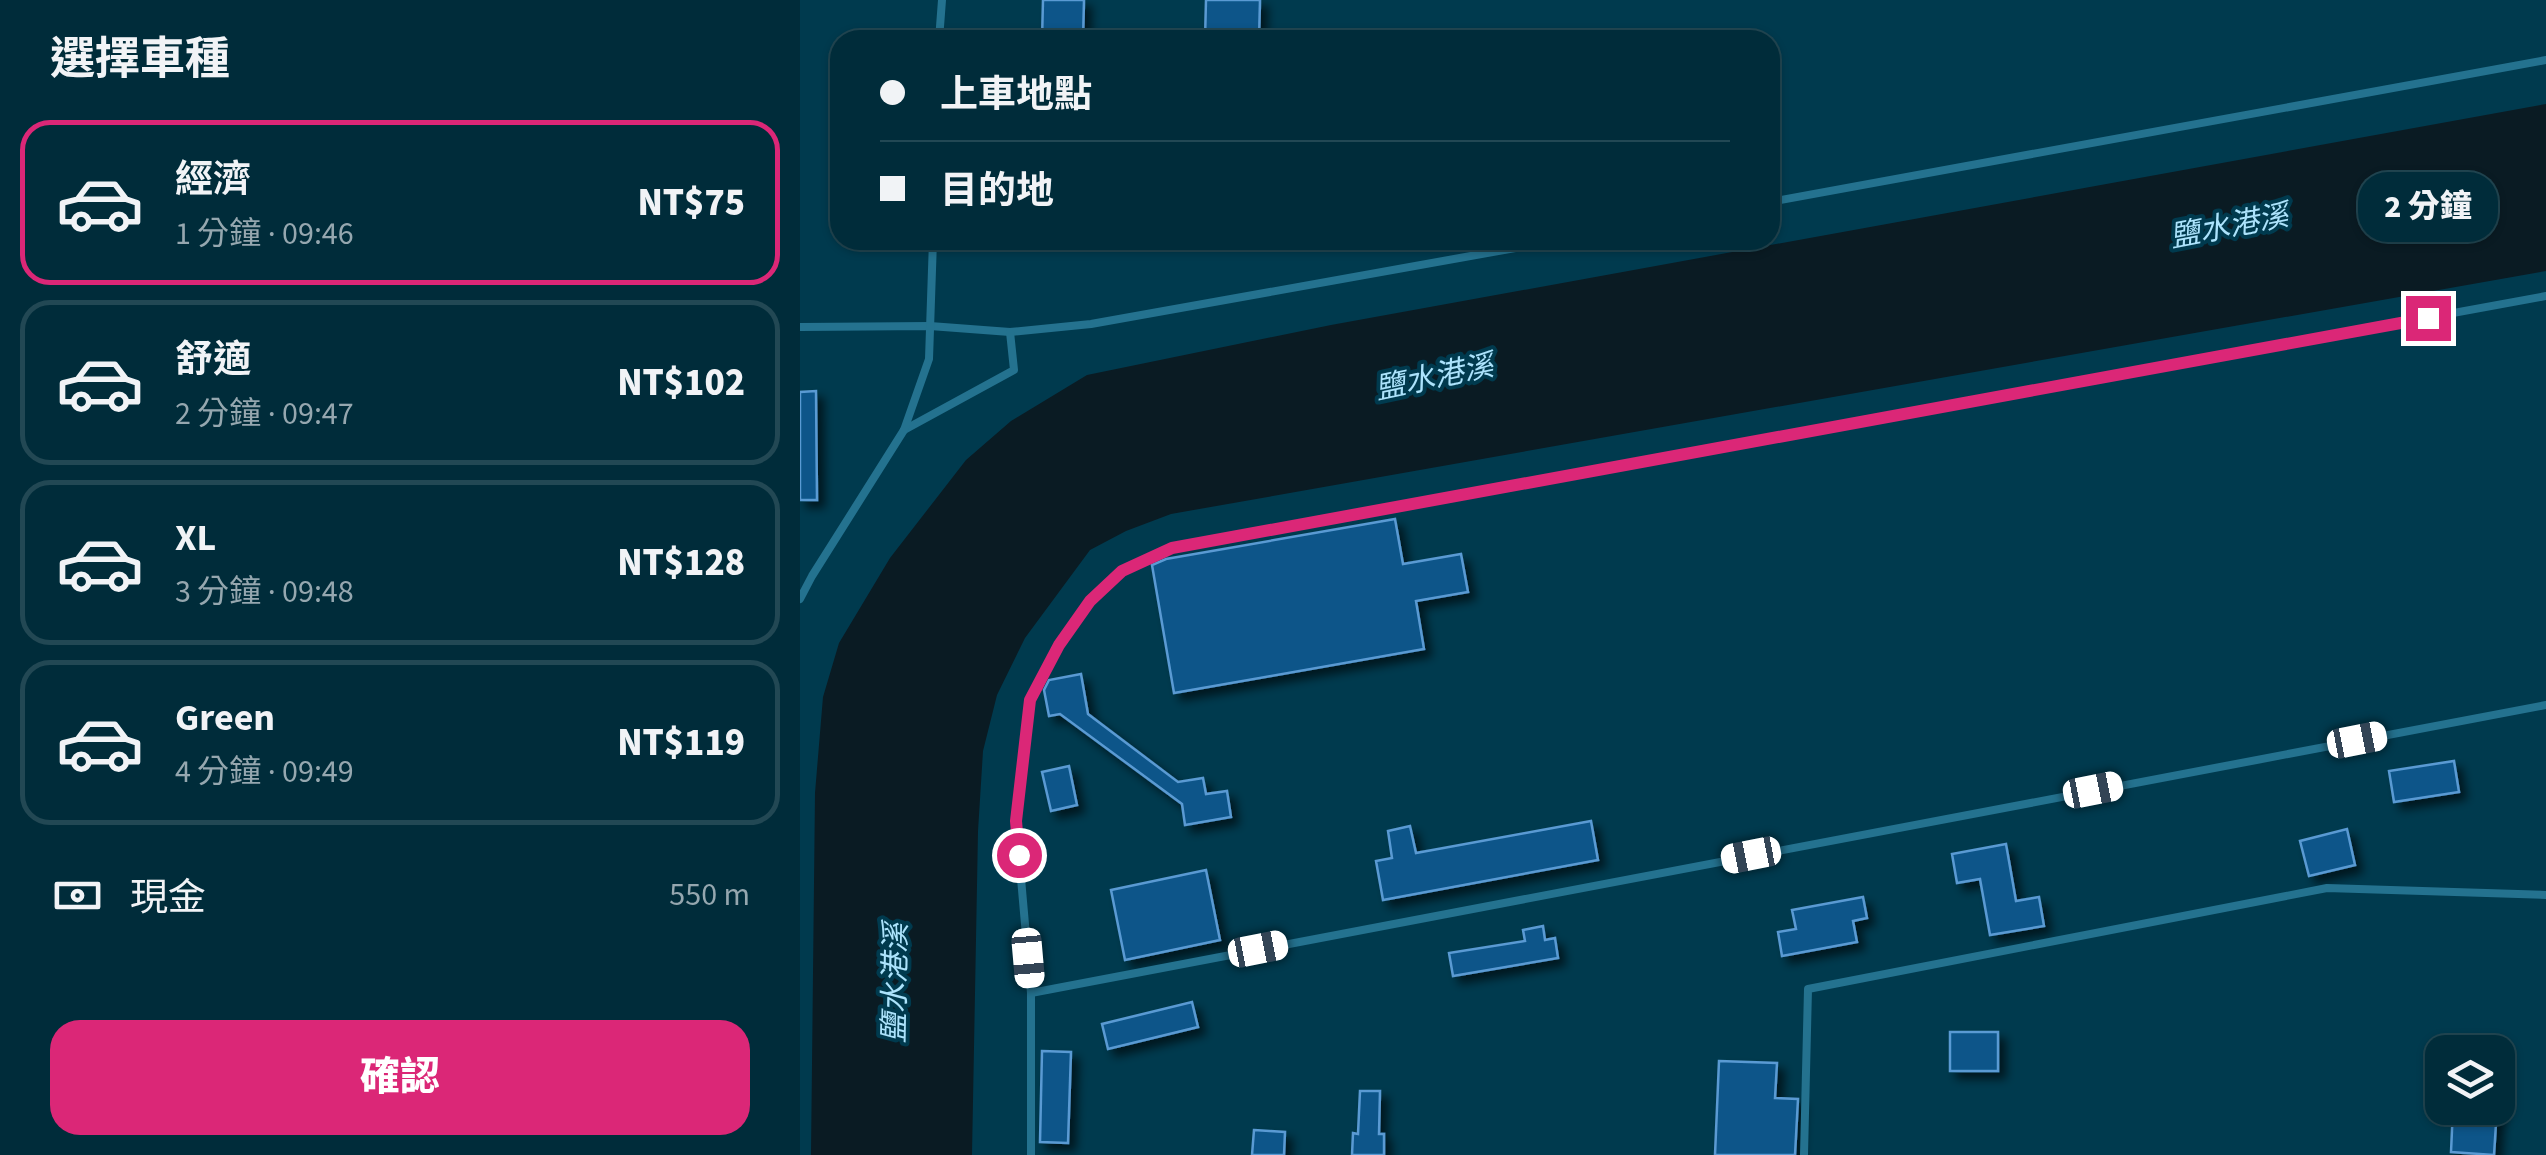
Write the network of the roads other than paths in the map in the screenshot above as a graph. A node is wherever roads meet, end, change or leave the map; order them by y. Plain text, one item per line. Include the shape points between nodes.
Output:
1 (942, 0) edge
2 (940, 30) edge
3 (2546, 60) edge
4 (1780, 200) edge
5 (932, 250) edge
6 (1504, 250) edge
7 (2546, 296) edge
8 (800, 326) edge
9 (930, 326) junction
10 (1010, 332) junction
11 (904, 430) junction
12 (800, 599) edge
13 (2546, 705) edge
14 (2546, 895) edge
15 (1031, 992) junction
16 (1032, 1155) edge
17 (1804, 1155) edge

1 - 2 lane
3 - 4 lane
5 - 9 lane
6 - 10 lane via 1091,324
7 - 15 lane via 1191,544 1139,563 1090,601 1030,700 1016,821
8 - 9 lane
9 - 10 lane
9 - 11 lane via 929,359
10 - 11 lane via 1014,370
11 - 12 lane
13 - 15 lane
14 - 17 lane via 2327,888 1808,989
15 - 16 lane

